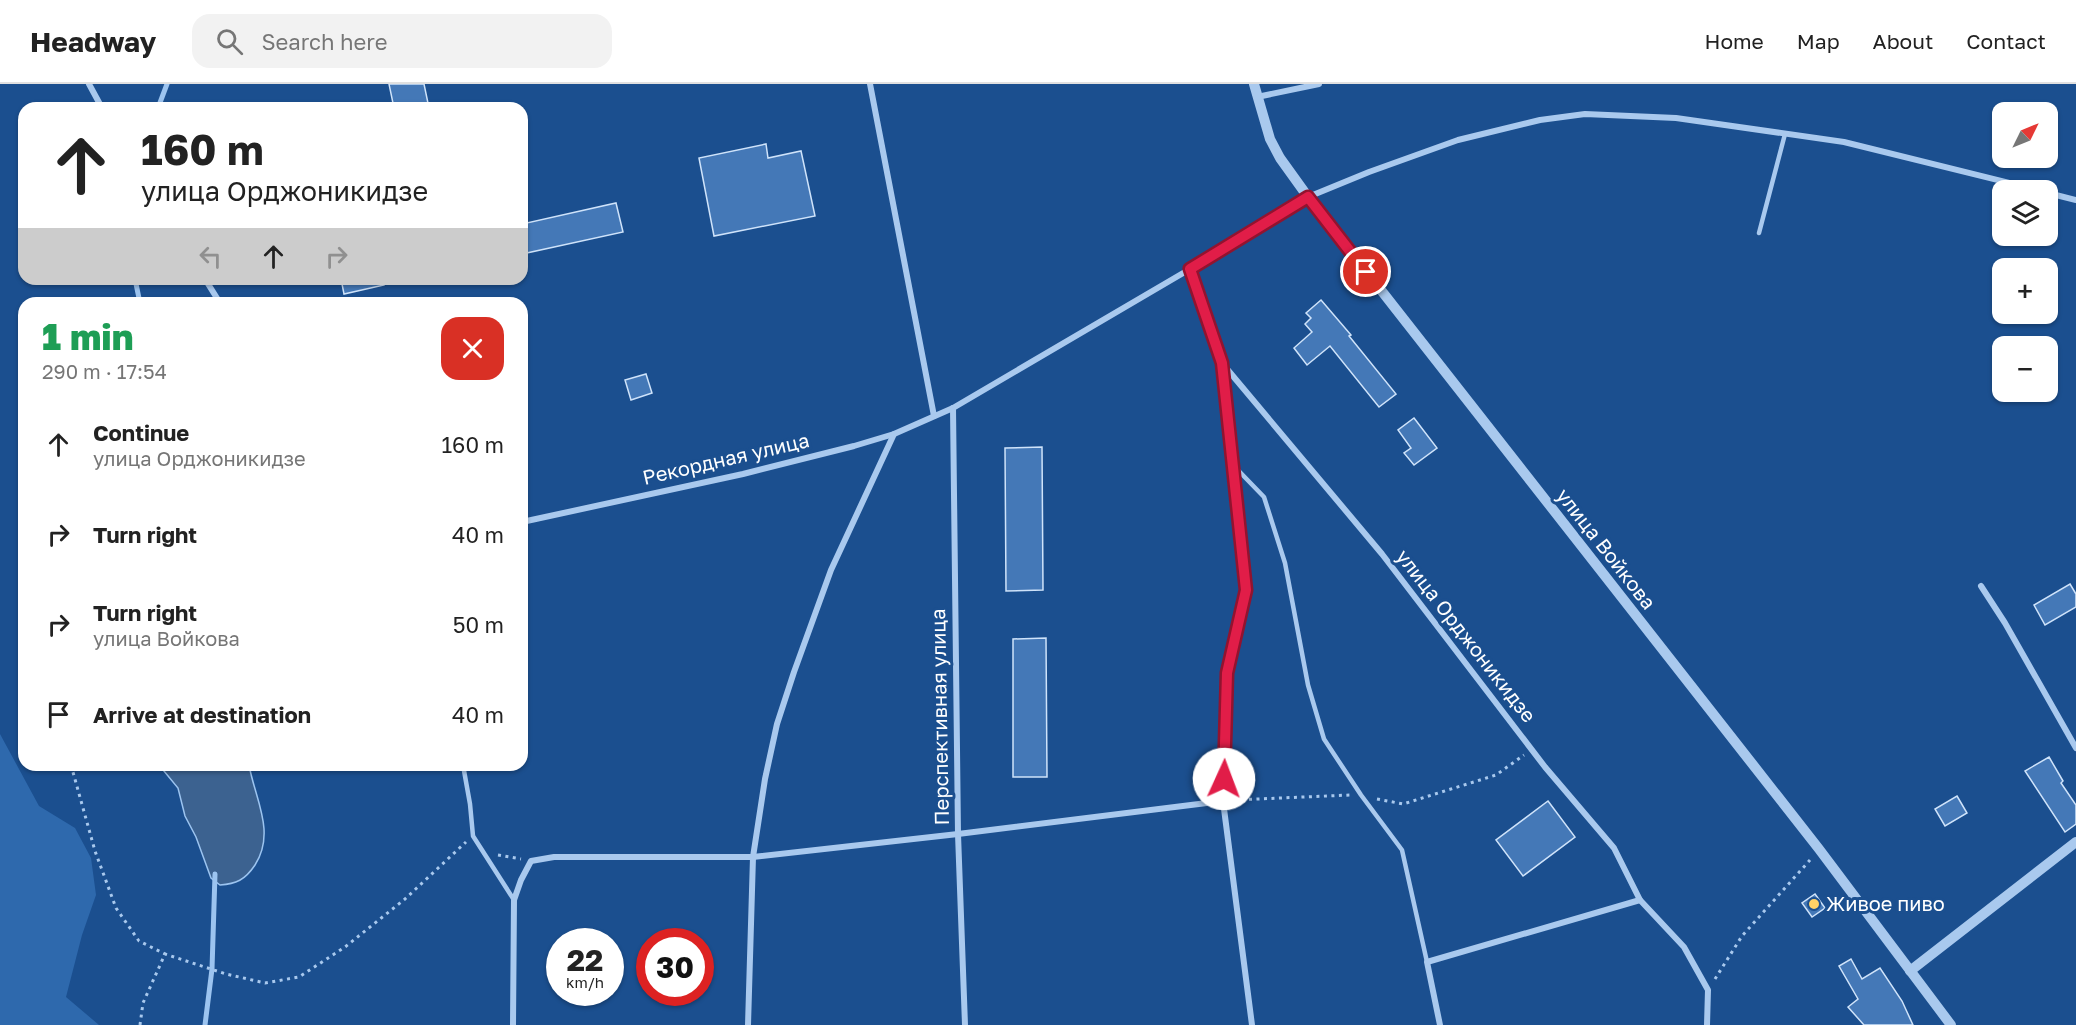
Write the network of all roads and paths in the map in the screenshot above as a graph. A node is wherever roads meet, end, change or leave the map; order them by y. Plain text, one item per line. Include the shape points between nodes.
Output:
1 (89, 84) edge
2 (870, 84) edge
3 (1254, 84) edge
4 (1319, 84) edge
5 (1257, 97) junction
6 (99, 102) edge
7 (1785, 134) junction
8 (1998, 180) edge
9 (2058, 196) edge
10 (1308, 197) junction
11 (2076, 200) edge
12 (1759, 233) dead end
13 (1190, 269) junction
14 (1222, 363) junction
15 (953, 408) junction
16 (934, 416) junction
17 (894, 434) junction
18 (1233, 465) junction
19 (528, 521) edge
20 (1981, 586) dead end
21 (2076, 748) edge
22 (1532, 749) junction
23 (72, 771) edge
24 (464, 771) edge
25 (1361, 795) junction
26 (1223, 801) junction
27 (958, 834) junction
28 (473, 836) junction
29 (476, 841) junction
30 (2076, 842) edge
31 (1819, 849) junction
32 (753, 857) junction
33 (531, 861) junction
34 (514, 900) junction
35 (1640, 900) junction
36 (165, 954) junction
37 (1427, 962) junction
38 (1910, 971) junction
39 (1708, 990) junction
40 (140, 1025) edge
41 (513, 1025) edge
42 (748, 1025) edge
43 (965, 1025) edge
44 (1252, 1025) edge
45 (1440, 1025) edge
46 (1707, 1025) edge
47 (1951, 1025) edge

1 - 6 street
2 - 16 street
3 - 5 street, улица Войкова
4 - 5 street
5 - 10 street, улица Войкова via 1275,148
7 - 8 street, Рекордная улица via 1844,142
7 - 10 street, Рекордная улица via 1676,118 1585,114 1540,120 1458,140
7 - 12 lane
9 - 11 street
10 - 13 street, Рекордная улица
10 - 31 street, улица Войкова
13 - 14 street, улица Орджоникидзе
13 - 15 street, Рекордная улица
14 - 18 street
14 - 22 street, улица Орджоникидзе via 1382,554
15 - 16 street, Рекордная улица
15 - 27 street, Перспективная улица
16 - 17 street, Рекордная улица
17 - 19 street, Рекордная улица via 743,474
17 - 32 street via 831,570 794,672 777,724
18 - 25 lane via 1264,497 1285,563 1308,685 1324,740
18 - 26 street via 1246,590 1227,673
20 - 21 street
22 - 25 path via 1496,775 1403,804
22 - 35 street, улица Орджоникидзе via 1614,848
23 - 36 path via 116,908 139,941
24 - 28 lane
25 - 26 path
25 - 37 lane via 1402,850
26 - 27 street
26 - 44 street
27 - 32 street
27 - 43 street, Перспективная улица
28 - 29 lane
28 - 36 path via 398,905 299,977 265,983
29 - 33 path via 499,855
29 - 34 lane
30 - 38 street
31 - 38 street, улица Войкова
31 - 39 path via 1742,936
32 - 33 street via 563,857
32 - 42 street
33 - 34 street
34 - 41 street
35 - 37 street
35 - 39 street, улица Орджоникидзе via 1684,947
36 - 40 path via 143,1003
37 - 45 street
38 - 47 street, улица Войкова
39 - 46 street

